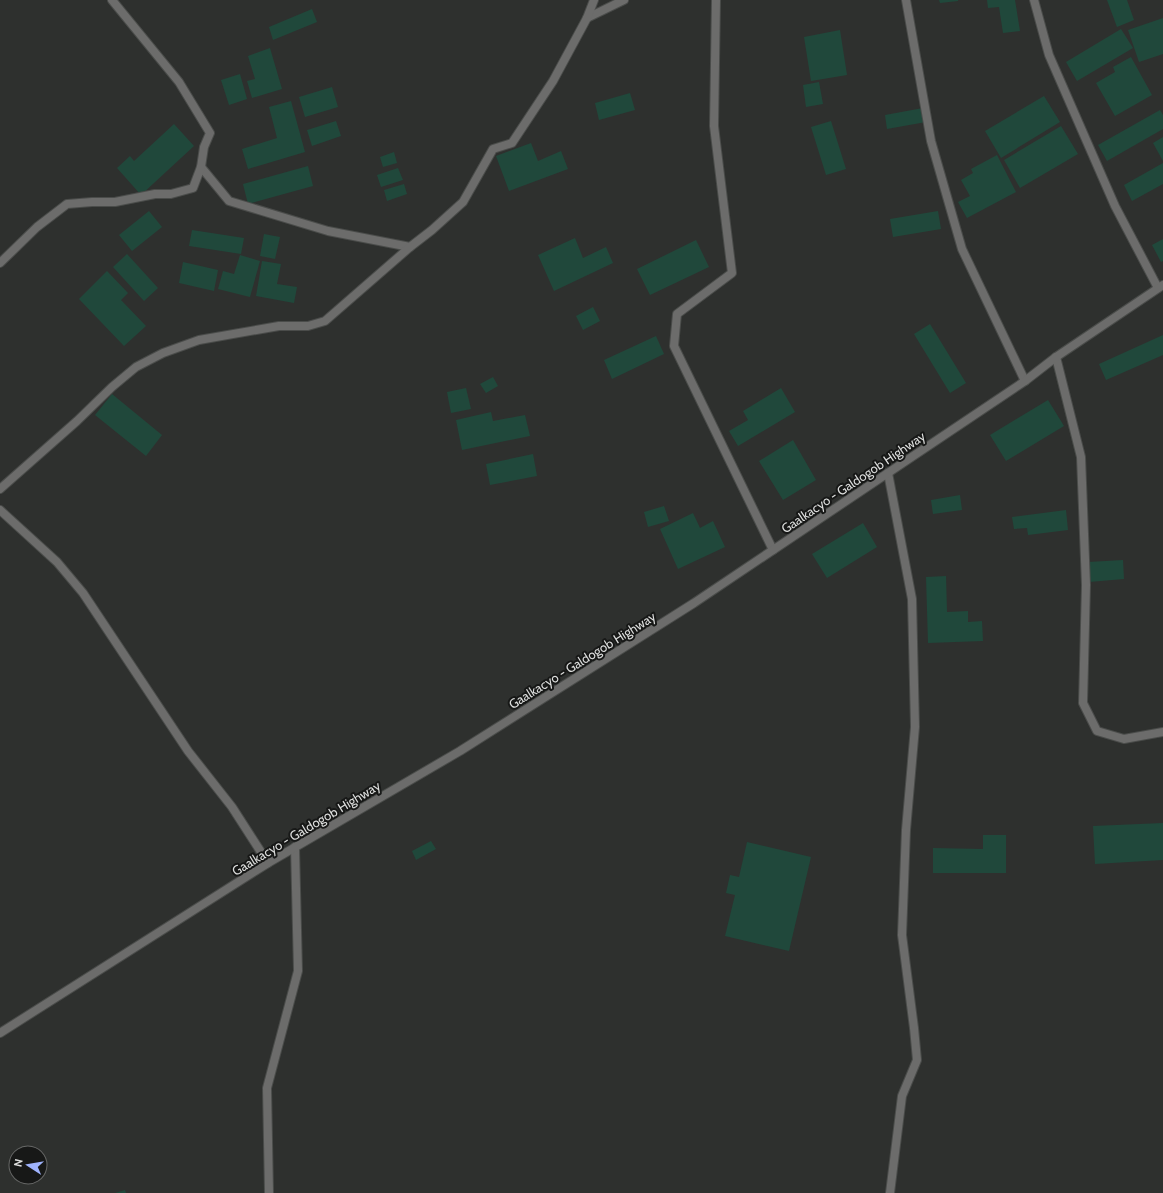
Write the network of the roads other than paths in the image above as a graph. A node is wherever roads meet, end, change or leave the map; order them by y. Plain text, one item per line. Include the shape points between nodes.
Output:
1 (112, 0) edge
2 (594, 0) edge
3 (624, 0) edge
4 (716, 0) edge
5 (906, 0) edge
6 (1034, 0) edge
7 (587, 18) junction
8 (201, 167) junction
9 (410, 247) junction
10 (0, 263) edge
11 (1160, 286) edge
12 (1056, 357) junction
13 (1025, 381) junction
14 (888, 473) junction
15 (0, 489) edge
16 (0, 510) edge
17 (773, 550) junction
18 (1163, 732) edge
19 (295, 847) junction
20 (268, 863) junction
21 (0, 1033) edge
22 (270, 1193) edge
23 (890, 1193) edge

1 - 8 street via 179,82 210,133 204,147
2 - 7 street
3 - 7 street
4 - 17 street via 714,126 732,273 677,314 674,346
5 - 13 street via 932,141 962,249
6 - 11 street via 1049,55 1115,206
7 - 9 street via 553,81 512,143 493,149 463,202
8 - 9 street via 230,201 328,231
8 - 10 street via 193,188 171,194 155,194 115,202 67,204 37,227
9 - 15 street via 325,321 308,326 279,326 199,340 163,353 136,367
11 - 12 street, Gaalkacyo - Galdogob Highway
12 - 13 street, Gaalkacyo - Galdogob Highway
12 - 18 street via 1081,457 1086,585 1083,703 1097,731 1124,739
13 - 14 street, Gaalkacyo - Galdogob Highway
14 - 17 street, Gaalkacyo - Galdogob Highway
14 - 23 street via 912,599 915,727 906,830 902,935 917,1060 902,1096
16 - 20 street via 58,562 84,593 188,751 232,807
17 - 19 street, Gaalkacyo - Galdogob Highway via 460,751
19 - 20 street, Gaalkacyo - Galdogob Highway
19 - 22 street via 298,971 267,1088
20 - 21 street, Gaalkacyo - Galdogob Highway

